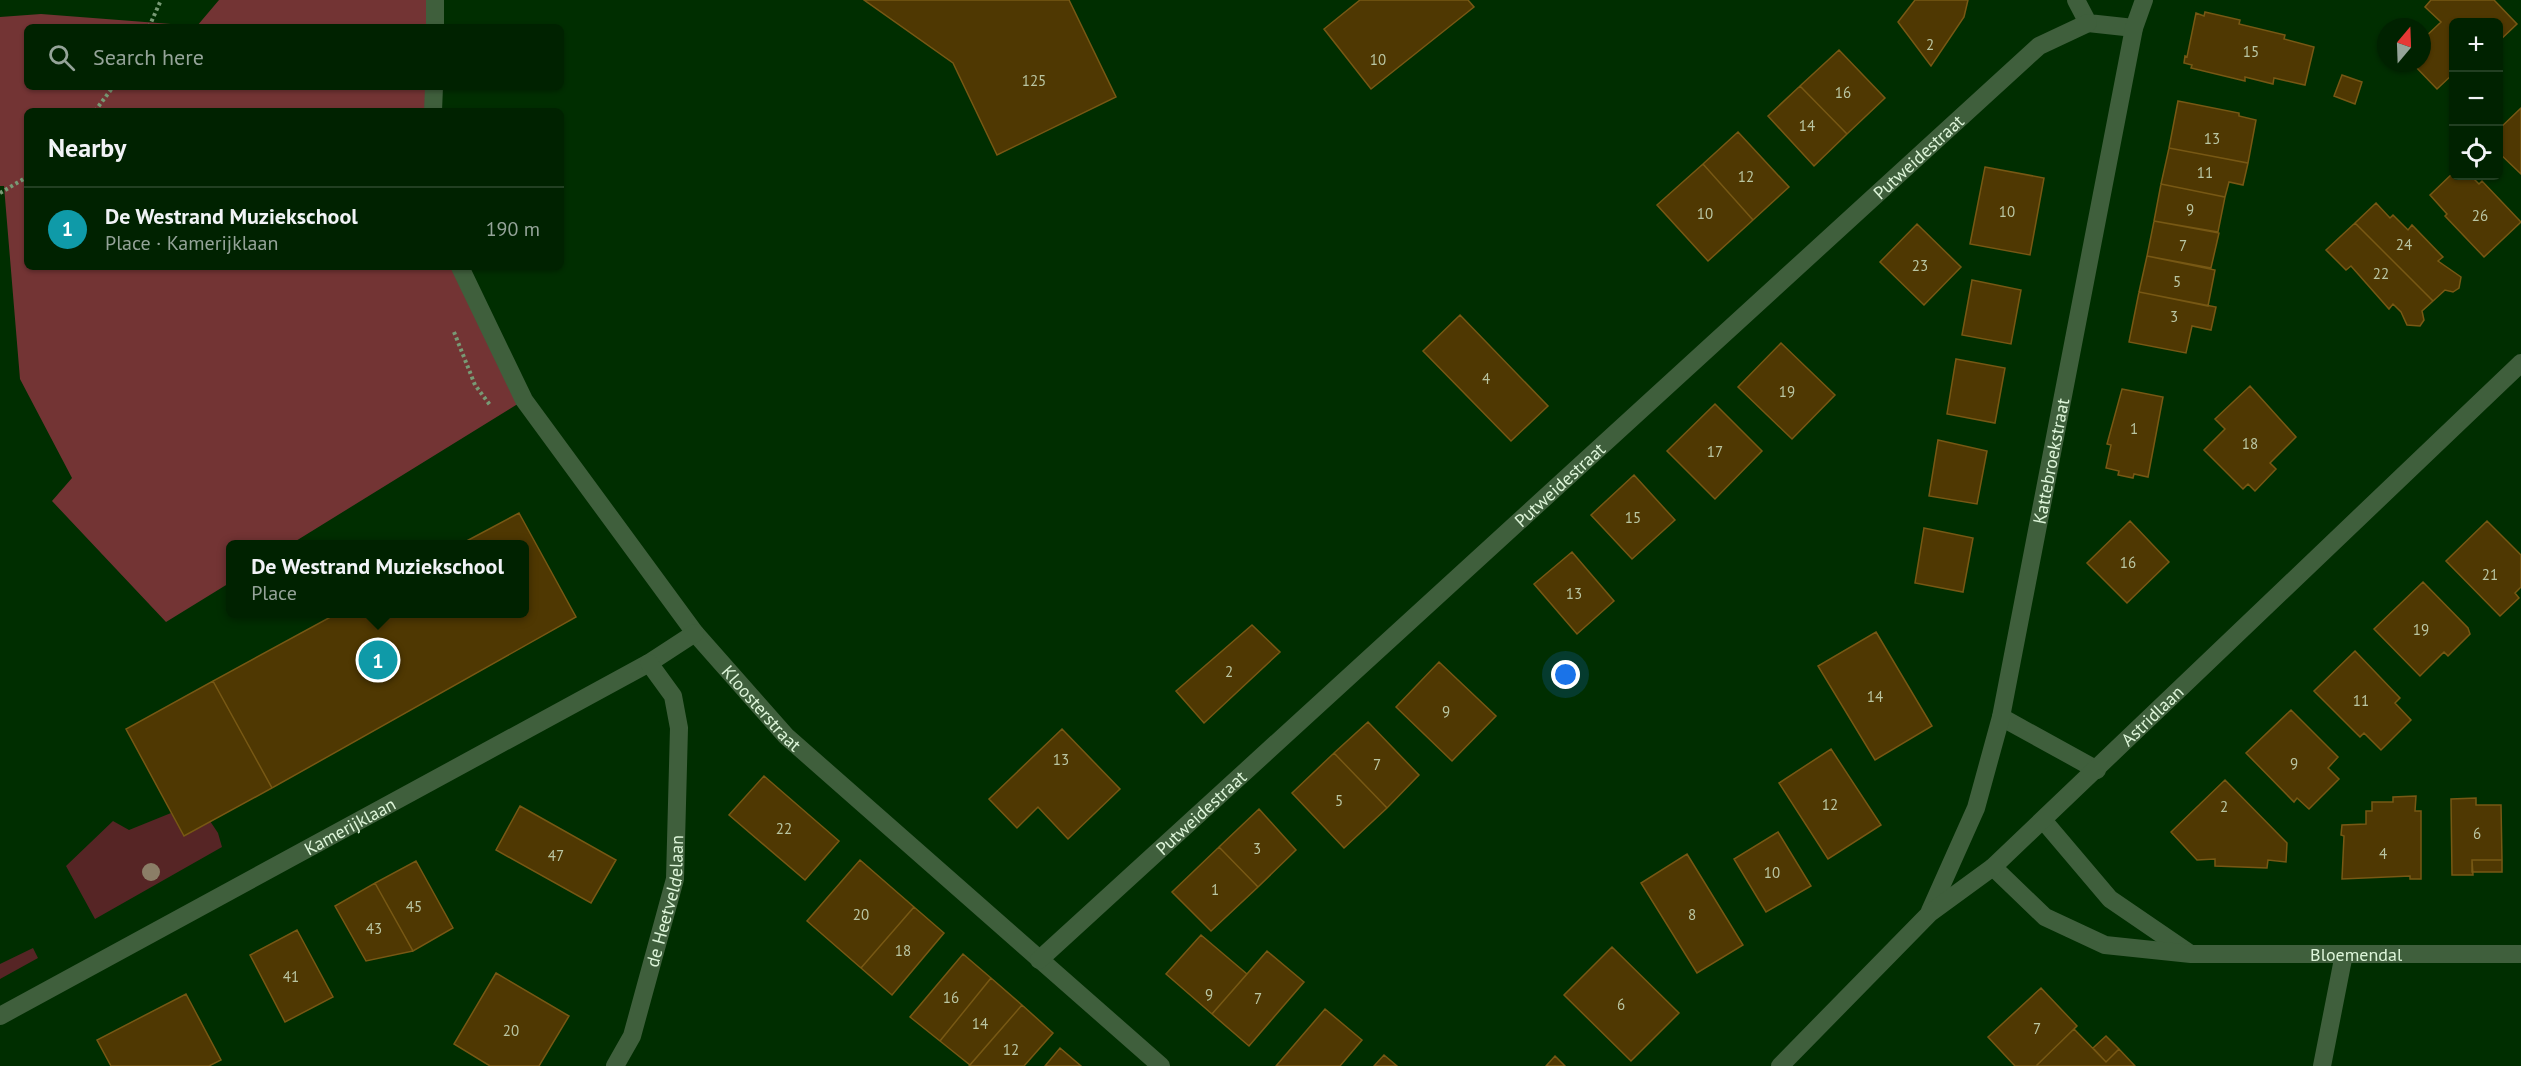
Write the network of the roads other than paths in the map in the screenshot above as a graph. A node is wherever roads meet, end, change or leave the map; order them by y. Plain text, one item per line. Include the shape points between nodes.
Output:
1 (435, 0) edge
2 (2076, 0) edge
3 (2144, 0) edge
4 (2088, 23) junction
5 (435, 24) edge
6 (2134, 28) junction
7 (434, 90) edge
8 (433, 108) edge
9 (461, 270) edge
10 (2521, 363) edge
11 (695, 633) junction
12 (649, 663) junction
13 (2001, 717) junction
14 (2097, 770) junction
15 (2043, 820) junction
16 (1993, 867) junction
17 (1930, 913) junction
18 (2190, 954) junction
19 (2344, 954) junction
20 (2521, 954) edge
21 (1039, 960) junction
22 (0, 1016) edge
23 (615, 1066) edge
24 (1161, 1066) edge
25 (1780, 1066) edge
26 (2322, 1066) edge

1 - 5 street
2 - 4 street
3 - 6 street, Kattebroekstraat
4 - 6 street
4 - 21 street, Putweidestraat via 2040,46
6 - 13 street, Kattebroekstraat
7 - 8 street
9 - 11 street, Kloosterstraat via 524,400
10 - 14 street, Astridlaan
11 - 12 street, Kamerijklaan
11 - 21 street, Kloosterstraat via 786,736
12 - 22 street, Kamerijklaan
12 - 23 street, de Heetveldelaan via 673,696 679,728 675,879 632,1035
13 - 14 street
13 - 17 street, Kattebroekstraat via 1976,808
14 - 15 street, Astridlaan
15 - 16 street, Astridlaan
15 - 18 street via 2110,899
16 - 17 street, Astridlaan
16 - 18 street, Bloemendal via 2045,917 2105,945
17 - 25 street, Astridlaan
18 - 19 street, Bloemendal
19 - 20 street, Bloemendal
19 - 26 street
21 - 24 street, Kloosterstraat

